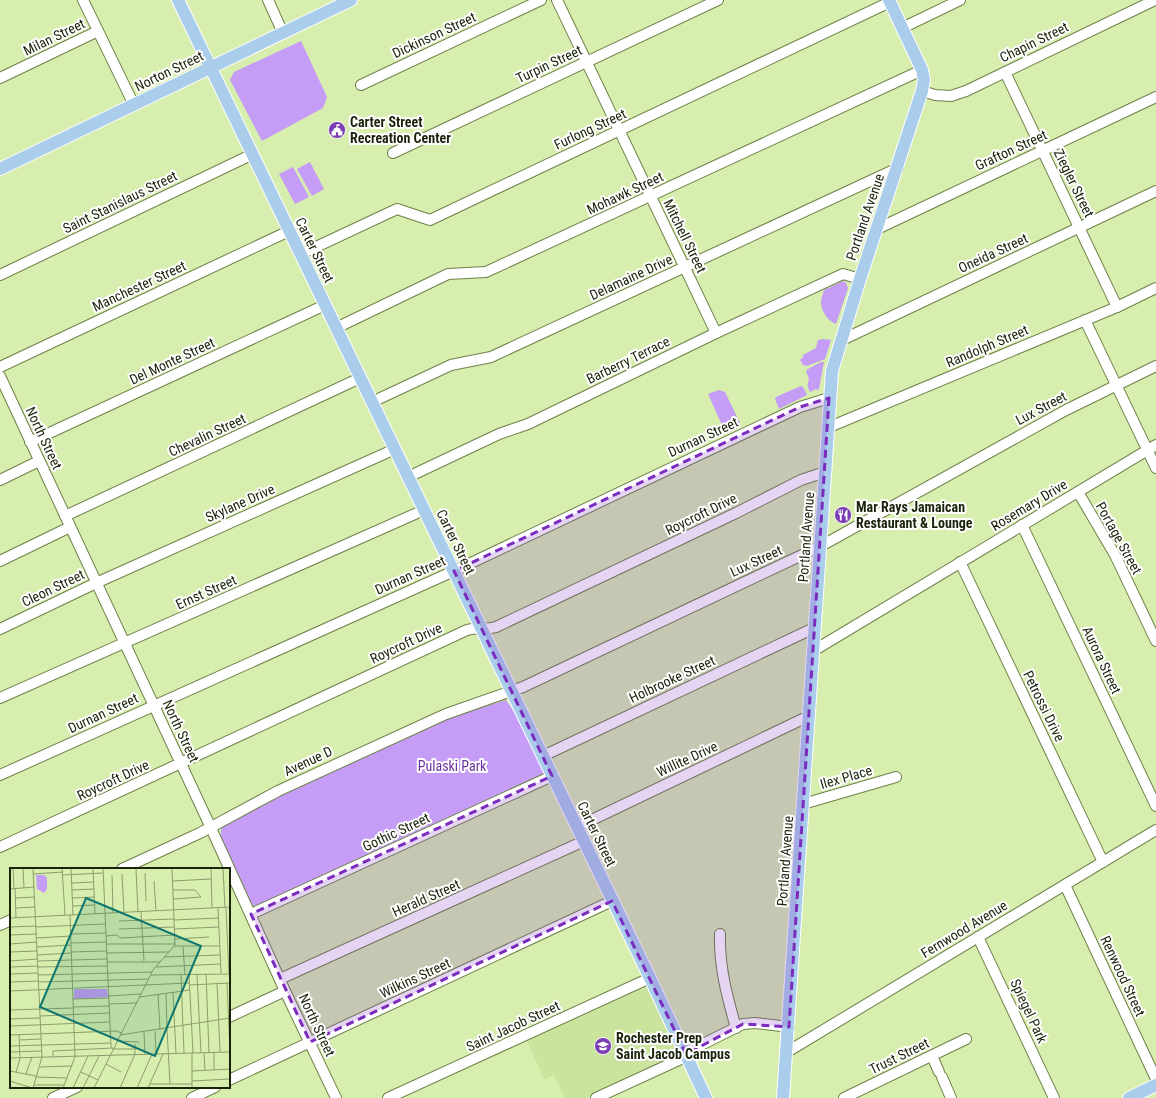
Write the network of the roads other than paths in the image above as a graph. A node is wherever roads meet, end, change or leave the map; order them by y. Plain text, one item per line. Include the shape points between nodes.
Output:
1 (83, 0) edge
2 (178, 0) edge
3 (268, 0) edge
4 (351, 0) edge
5 (541, 0) edge
6 (557, 0) edge
7 (718, 0) edge
8 (960, 0) edge
9 (1155, 0) edge
10 (890, 1) edge
11 (902, 28) junction
12 (98, 31) junction
13 (283, 33) junction
14 (586, 62) junction
15 (210, 68) junction
16 (922, 70) junction
17 (1005, 72) junction
18 (0, 78) edge
19 (361, 85) dead end
20 (922, 92) junction
21 (1156, 97) edge
22 (134, 105) junction
23 (619, 130) junction
24 (1042, 151) junction
25 (393, 153) dead end
26 (253, 154) junction
27 (898, 168) junction
28 (0, 169) edge
29 (1156, 191) edge
30 (651, 196) junction
31 (1079, 228) junction
32 (877, 229) junction
33 (289, 231) junction
34 (301, 254) junction
35 (685, 267) junction
36 (0, 275) edge
37 (860, 279) junction
38 (1156, 289) edge
39 (325, 305) junction
40 (1117, 307) junction
41 (1085, 320) junction
42 (336, 328) junction
43 (716, 333) junction
44 (842, 340) junction
45 (1156, 366) edge
46 (0, 367) edge
47 (360, 378) junction
48 (1, 381) edge
49 (1117, 385) junction
50 (829, 398) junction
51 (372, 402) junction
52 (827, 428) junction
53 (30, 442) junction
54 (1152, 448) edge
55 (394, 449) junction
56 (39, 461) junction
57 (1156, 468) edge
58 (825, 472) junction
59 (408, 477) junction
60 (0, 480) edge
61 (1078, 492) junction
62 (424, 510) junction
63 (65, 516) junction
64 (1022, 525) junction
65 (70, 527) junction
66 (821, 546) junction
67 (0, 561) edge
68 (960, 562) junction
69 (454, 570) junction
70 (96, 583) junction
71 (814, 628) junction
72 (0, 629) edge
73 (482, 629) junction
74 (1156, 641) edge
75 (124, 643) junction
76 (813, 651) junction
77 (512, 692) junction
78 (0, 698) edge
79 (153, 706) junction
80 (809, 716) junction
81 (543, 756) junction
82 (181, 764) junction
83 (0, 775) edge
84 (552, 776) junction
85 (896, 777) dead end
86 (804, 804) junction
87 (1156, 806) edge
88 (577, 827) junction
89 (211, 828) junction
90 (1156, 830) edge
91 (584, 842) junction
92 (0, 847) edge
93 (1104, 862) junction
94 (124, 868) edge
95 (230, 868) edge
96 (230, 869) edge
97 (1065, 885) junction
98 (612, 901) junction
99 (251, 914) junction
100 (10, 920) edge
101 (0, 925) edge
102 (720, 934) dead end
103 (978, 937) junction
104 (650, 978) junction
105 (280, 979) junction
106 (285, 991) junction
107 (230, 1017) edge
108 (789, 1027) junction
109 (736, 1028) junction
110 (966, 1039) dead end
111 (310, 1042) junction
112 (787, 1052) junction
113 (686, 1054) junction
114 (932, 1056) junction
115 (1156, 1079) edge
116 (230, 1080) edge
117 (1156, 1085) edge
118 (75, 1088) edge
119 (213, 1088) edge
120 (53, 1098) edge
121 (192, 1098) edge
122 (336, 1098) edge
123 (388, 1098) edge
124 (596, 1098) edge
125 (706, 1098) edge
126 (784, 1098) edge
127 (844, 1098) edge
128 (951, 1098) edge
129 (1054, 1098) edge
130 (1129, 1098) edge

1 - 12 street
2 - 15 main road, Carter Street
3 - 13 street
4 - 13 main road, Norton Street
5 - 19 street, Dickinson Street
6 - 14 street, Mitchell Street
7 - 14 street, Turpin Street
8 - 11 street
9 - 17 street, Chapin Street
10 - 11 main road, Portland Avenue
10 - 23 street, Furlong Street
11 - 16 main road, Portland Avenue
12 - 18 street, Milan Street
12 - 22 street
13 - 15 main road, Norton Street
14 - 23 street, Mitchell Street
14 - 25 street, Turpin Street
15 - 22 main road, Norton Street
15 - 26 main road, Carter Street
16 - 20 main road, Portland Avenue
16 - 30 street, Mohawk Street
17 - 20 street, Chapin Street via 951,96
17 - 24 street, Ziegler Street
20 - 27 main road, Portland Avenue
21 - 24 street, Grafton Street
22 - 28 main road, Norton Street
23 - 30 street, Mitchell Street
23 - 34 street, Furlong Street via 430,220 398,209
24 - 31 street, Ziegler Street
24 - 32 street, Grafton Street
26 - 33 main road, Carter Street
26 - 36 street, Saint Stanislaus Street
27 - 32 main road, Portland Avenue
27 - 35 street, Delamaine Drive
29 - 31 street, Oneida Street
30 - 35 street, Mitchell Street
30 - 42 street, Mohawk Street via 486,272 448,274
31 - 40 street, Ziegler Street
31 - 44 street, Oneida Street
32 - 37 main road, Portland Avenue
33 - 34 main road, Carter Street
33 - 46 street, Manchester Street
34 - 39 main road, Carter Street
35 - 43 street, Mitchell Street
35 - 51 street, Delamaine Drive via 491,357 452,365
37 - 43 street, Barberry Terrace via 843,274
37 - 44 main road, Portland Avenue
38 - 40 street, Randolph Street
39 - 42 main road, Carter Street
39 - 53 street, Del Monte Street
40 - 41 street, Randolph Street
41 - 49 street
41 - 52 street, Randolph Street
42 - 47 main road, Carter Street
43 - 59 street, Barberry Terrace via 528,424 499,434
44 - 50 main road, Portland Avenue via 832,371
45 - 49 street, Lux Street
47 - 51 main road, Carter Street
47 - 63 street, Chevalin Street
48 - 53 street, North Street
49 - 54 street
49 - 66 street, Lux Street via 1066,410
50 - 52 main road, Portland Avenue
50 - 69 street, Durnan Street via 800,407
51 - 55 main road, Carter Street
52 - 58 main road, Portland Avenue
53 - 56 street, North Street
54 - 57 street
54 - 61 street, Rosemary Drive
55 - 59 main road, Carter Street
55 - 70 street, Skylane Drive
56 - 60 street
56 - 63 street, North Street
58 - 66 main road, Portland Avenue
58 - 73 street, Roycroft Drive via 801,480 496,627
59 - 62 main road, Carter Street
61 - 64 street, Rosemary Drive
61 - 74 street, Portage Street via 1115,555
62 - 69 main road, Carter Street
62 - 75 street, Ernst Street
63 - 65 street, North Street
64 - 68 street, Rosemary Drive
64 - 87 street, Aurora Street
65 - 67 street
65 - 70 street, North Street
66 - 71 main road, Portland Avenue
66 - 77 street, Lux Street
68 - 76 street, Rosemary Drive
68 - 93 street, Petrossi Drive
69 - 73 main road, Carter Street
69 - 79 street, Durnan Street
70 - 72 street, Cleon Street
70 - 75 street, North Street
71 - 76 main road, Portland Avenue
71 - 81 street, Holbrooke Street
73 - 77 main road, Carter Street
73 - 82 street, Roycroft Drive via 467,630
75 - 78 street, Ernst Street
75 - 79 street, North Street
76 - 80 main road, Portland Avenue
77 - 81 main road, Carter Street
77 - 89 street, Avenue D via 453,711 414,728 278,791
79 - 82 street, North Street
79 - 83 street, Durnan Street
80 - 86 main road, Portland Avenue
80 - 88 street, Willite Drive
81 - 84 main road, Carter Street
82 - 89 street, North Street
82 - 92 street, Roycroft Drive
84 - 88 main road, Carter Street
84 - 99 street, Gothic Street
85 - 86 street, Ilex Place
86 - 108 main road, Portland Avenue
88 - 91 main road, Carter Street
89 - 94 street, Avenue D
89 - 95 street, North Street
90 - 93 street, Fernwood Avenue
91 - 98 main road, Carter Street
91 - 105 street, Herald Street
93 - 97 street, Fernwood Avenue
96 - 99 street, North Street
97 - 103 street, Fernwood Avenue
97 - 115 street, Renwood Street
98 - 104 main road, Carter Street
98 - 111 street, Wilkins Street
99 - 105 street, North Street
100 - 101 street
102 - 109 street via 721,968
103 - 112 street, Fernwood Avenue
103 - 129 street, Spiegel Park
104 - 113 main road, Carter Street
104 - 123 street, Saint Jacob Street
105 - 106 street, North Street
106 - 107 street
106 - 111 street, North Street
108 - 109 street via 749,1023
108 - 112 main road, Portland Avenue
109 - 113 street
110 - 114 street, Trust Street
111 - 116 street, Wilkins Street
111 - 122 street, North Street
112 - 126 main road, Portland Avenue
113 - 124 street via 681,1059
113 - 125 main road, Carter Street
114 - 127 street, Trust Street
114 - 128 street
117 - 130 main road
118 - 120 street
119 - 121 street

